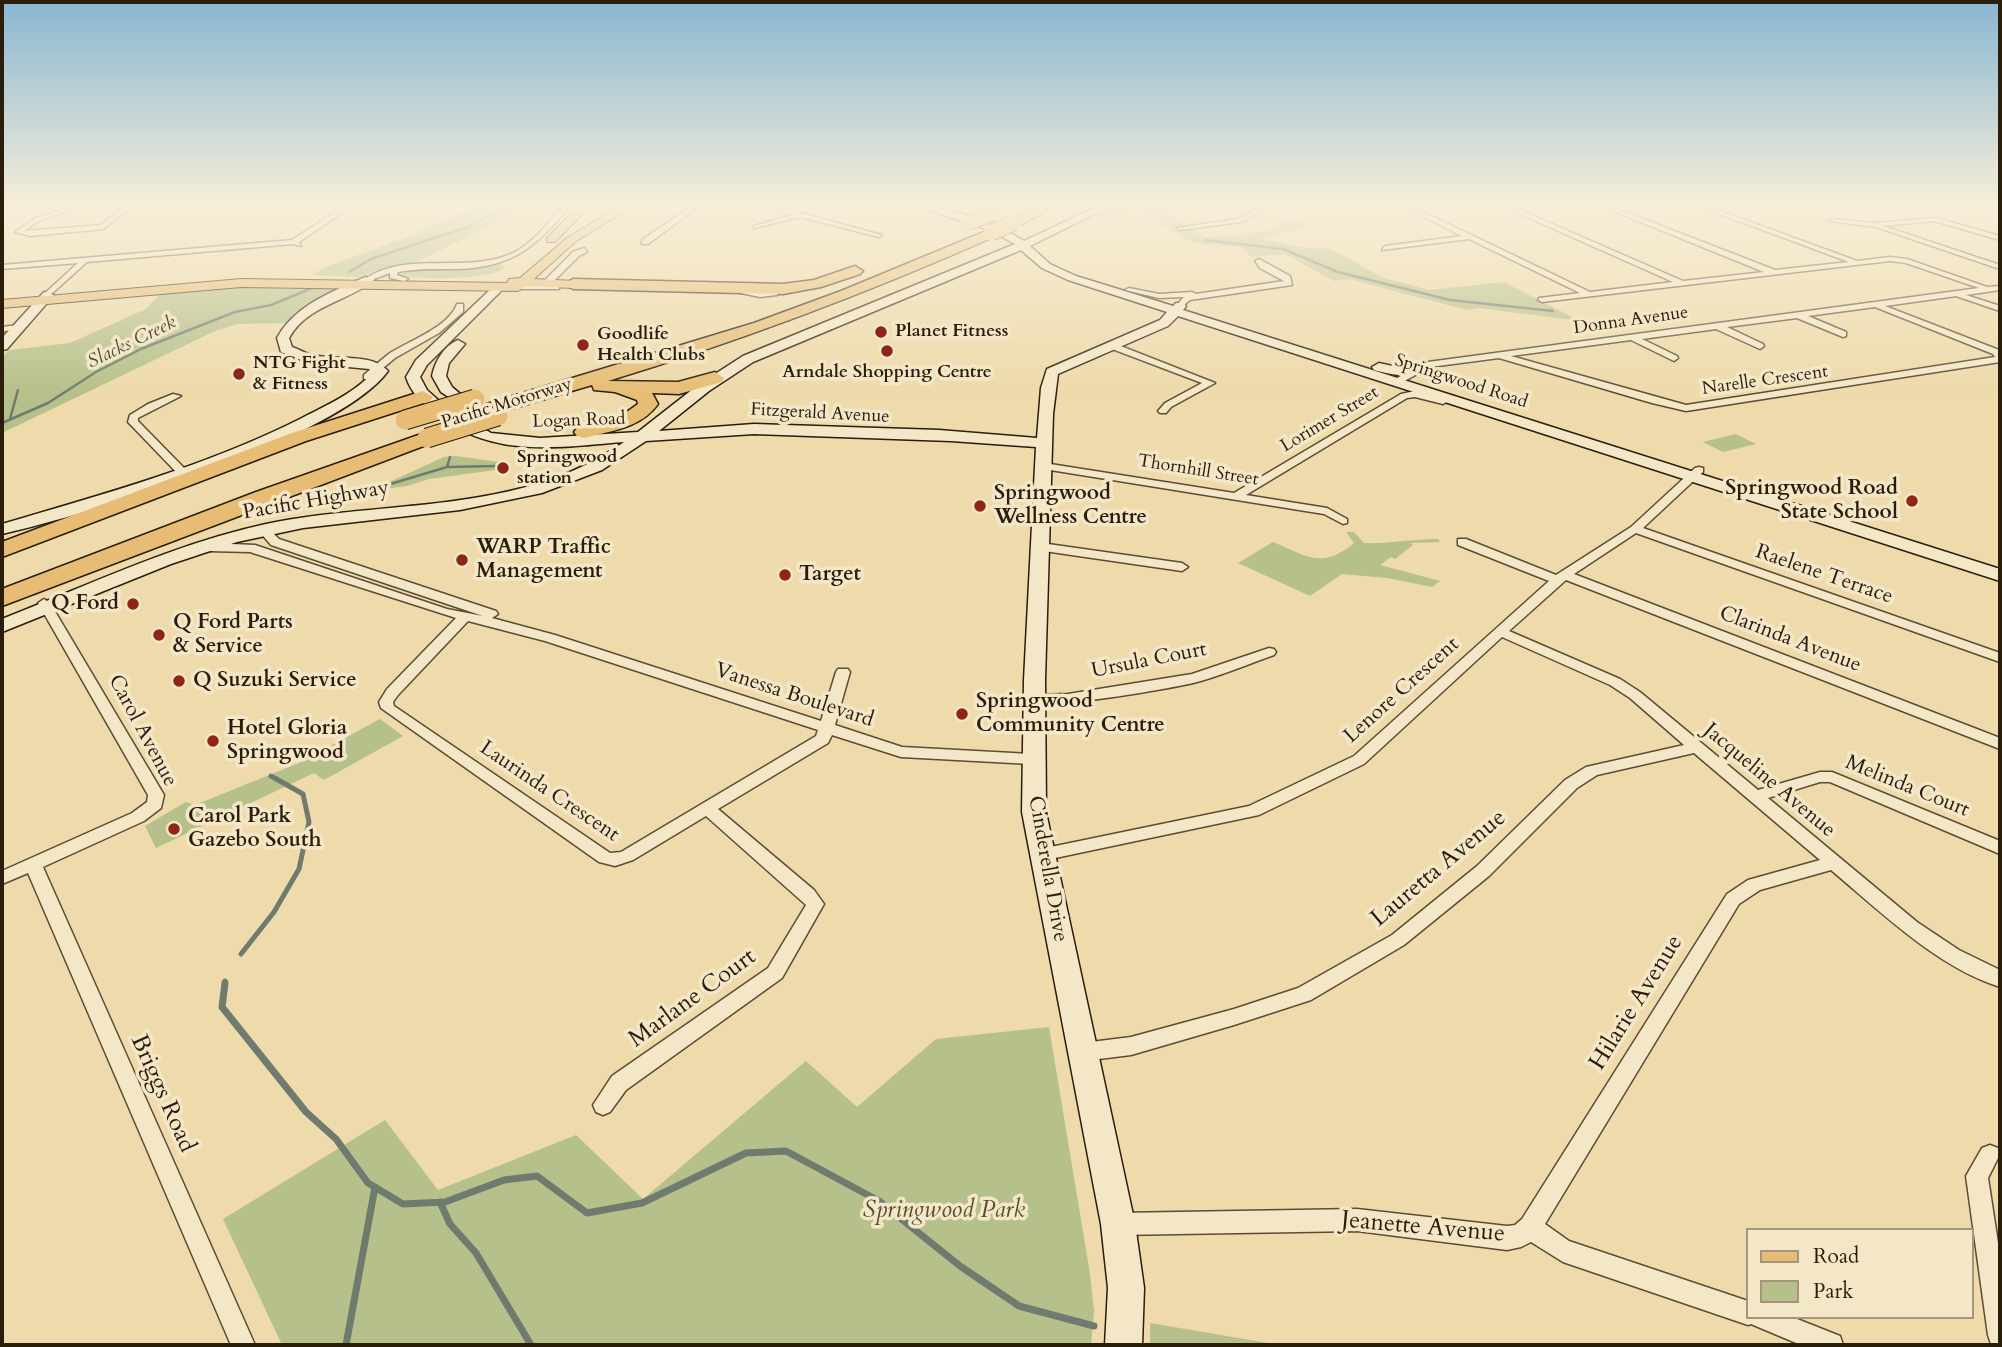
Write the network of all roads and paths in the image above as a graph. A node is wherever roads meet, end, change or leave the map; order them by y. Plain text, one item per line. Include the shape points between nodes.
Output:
1 (76, 269) edge
2 (392, 269) edge
3 (414, 269) edge
4 (524, 269) edge
5 (530, 269) edge
6 (561, 269) edge
7 (859, 269) edge
8 (906, 269) edge
9 (954, 269) edge
10 (968, 269) edge
11 (1058, 269) edge
12 (1069, 269) edge
13 (1269, 269) edge
14 (1535, 269) edge
15 (1648, 269) edge
16 (1764, 269) edge
17 (1807, 269) edge
18 (1927, 269) edge
19 (1775, 273) junction
20 (371, 282) junction
21 (511, 282) junction
22 (547, 283) junction
23 (573, 284) joint
24 (1683, 284) junction
25 (421, 285) junction
26 (2000, 288) edge
27 (777, 289) junction
28 (1987, 289) junction
29 (1232, 291) junction
30 (1955, 293) junction
31 (1589, 295) junction
32 (46, 298) junction
33 (1542, 300) dead end
34 (6, 301) edge
35 (505, 301) dead end
36 (1178, 304) junction
37 (1875, 304) junction
38 (1157, 306) junction
39 (2000, 309) edge
40 (465, 312) junction
41 (1797, 315) junction
42 (485, 321) dead end
43 (1205, 321) junction
44 (1716, 326) junction
45 (18, 328) junction
46 (1152, 328) junction
47 (2, 329) edge
48 (1843, 334) dead end
49 (1631, 337) junction
50 (1111, 345) junction
51 (2, 346) edge
52 (1760, 346) dead end
53 (1496, 355) junction
54 (2000, 357) edge
55 (1674, 359) dead end
56 (379, 366) junction
57 (1360, 367) junction
58 (715, 378) joint
59 (1407, 379) junction
60 (642, 386) junction
61 (449, 391) junction
62 (574, 393) junction
63 (685, 395) junction
64 (176, 396) dead end
65 (423, 397) junction
66 (659, 407) junction
67 (485, 411) junction
68 (1163, 411) dead end
69 (692, 428) junction
70 (416, 430) junction
71 (584, 432) junction
72 (632, 437) junction
73 (562, 443) junction
74 (1045, 443) junction
75 (582, 463) junction
76 (1044, 466) junction
77 (183, 473) junction
78 (1696, 474) junction
79 (1238, 495) junction
80 (1343, 521) dead end
81 (2, 529) edge
82 (1635, 529) junction
83 (255, 534) junction
84 (1462, 542) dead end
85 (1041, 547) junction
86 (2, 550) edge
87 (2000, 565) edge
88 (1182, 567) dead end
89 (2, 568) edge
90 (359, 572) junction
91 (2000, 575) edge
92 (1561, 577) junction
93 (346, 579) junction
94 (2, 585) edge
95 (2, 598) edge
96 (46, 606) junction
97 (464, 617) junction
98 (2, 619) edge
99 (2, 625) edge
100 (1501, 632) junction
101 (550, 638) junction
102 (1269, 652) dead end
103 (2000, 658) edge
104 (843, 672) dead end
105 (1035, 700) junction
106 (824, 729) junction
107 (2000, 744) edge
108 (1696, 747) junction
109 (1031, 759) junction
110 (1755, 796) junction
111 (708, 808) junction
112 (2000, 848) edge
113 (1041, 855) junction
114 (1833, 863) junction
115 (33, 864) junction
116 (2, 878) edge
117 (2000, 979) edge
118 (1083, 1052) junction
119 (603, 1105) dead end
120 (1990, 1156) dead end
121 (1118, 1224) junction
122 (1530, 1227) junction
123 (1746, 1312) edge
124 (1765, 1319) edge
125 (2000, 1335) edge
126 (243, 1345) edge
127 (1124, 1345) edge
128 (1831, 1345) edge

1 - 32 street
2 - 20 street
3 - 20 street
4 - 21 main road
5 - 21 main road
6 - 22 street
7 - 27 highway via 821,283
8 - 67 highway, Pacific Motorway via 798,313
9 - 63 main road via 717,366
10 - 58 main road via 764,351
11 - 38 main road, Springwood Road via 1064,275
12 - 36 main road, Springwood Road
13 - 29 street via 1289,283
14 - 31 street
15 - 24 street
16 - 19 street
17 - 19 street
18 - 28 street
19 - 24 street
20 - 21 main road
20 - 25 main road
20 - 32 main road via 211,285
20 - 32 main road via 232,279
20 - 56 main road via 299,319 285,332 283,342 286,349 318,363
21 - 22 main road
21 - 25 main road
21 - 27 street via 759,295
21 - 35 main road
21 - 40 main road
22 - 23 main road
23 - 27 highway
24 - 31 street
25 - 40 main road via 477,293 478,299
26 - 28 street, Donna Avenue
28 - 30 street, Donna Avenue
29 - 36 street
29 - 36 street via 1187,298
30 - 37 street, Donna Avenue
30 - 39 street
31 - 33 street
32 - 34 main road
32 - 45 main road
36 - 38 main road, Springwood Road
36 - 43 main road, Springwood Road
36 - 46 main road via 1166,321
36 - 57 main road, Springwood Road
37 - 41 street, Donna Avenue
37 - 54 street, Narelle Crescent
38 - 46 main road
40 - 56 street
40 - 65 main road via 414,371 414,384
41 - 44 street, Donna Avenue
41 - 48 street
42 - 61 main road via 442,362 440,379
43 - 46 main road via 1184,318
43 - 57 main road, Springwood Road
44 - 49 street, Donna Avenue
44 - 52 street
45 - 47 street
45 - 51 main road
46 - 50 main road, Cinderella Drive
49 - 53 street, Donna Avenue
49 - 55 street
50 - 68 street via 1210,383
50 - 74 main road, Cinderella Drive via 1067,363 1049,376
53 - 54 street, Narelle Crescent via 1686,408
53 - 59 street, Donna Avenue via 1428,365
56 - 77 main road via 346,400 293,429
57 - 59 main road, Springwood Road
58 - 63 highway
59 - 78 main road, Springwood Road
59 - 78 main road, Springwood Road via 1471,405
59 - 79 street, Lorimer Street
60 - 62 highway via 613,384
60 - 63 highway
60 - 66 highway via 655,395
61 - 65 main road
61 - 67 main road, Logan Road
62 - 67 highway
62 - 71 highway via 620,388 648,400 636,416
63 - 66 main road
63 - 69 main road via 682,416
63 - 72 main road
64 - 77 street via 140,411 133,422
65 - 73 main road, Logan Road via 483,435 515,442
65 - 86 highway via 299,437
66 - 72 main road
67 - 70 highway, bridge
67 - 70 highway, Pacific Motorway, bridge
67 - 71 main road, Logan Road via 552,434
69 - 72 main road, Fitzgerald Avenue
69 - 72 main road, Fitzgerald Avenue
69 - 74 main road, Fitzgerald Avenue
70 - 89 highway, Pacific Motorway via 301,456
70 - 94 highway, Pacific Motorway
70 - 95 highway via 264,497
71 - 72 main road, Logan Road
72 - 73 main road, Logan Road
72 - 75 main road, Pacific Highway
72 - 83 main road, Pacific Highway via 591,470 529,492
73 - 75 main road via 585,451
74 - 76 main road, Cinderella Drive
75 - 83 main road, Pacific Highway via 507,489 311,515
76 - 79 street, Thornhill Street
76 - 85 main road, Cinderella Drive
77 - 81 main road
78 - 82 street, Lenore Crescent
78 - 87 main road, Springwood Road
78 - 91 main road, Springwood Road
79 - 80 street, Thornhill Street via 1327,510
82 - 92 street, Lenore Crescent
82 - 103 street, Raelene Terrace
83 - 90 street, Vanessa Boulevard
83 - 93 street, Vanessa Boulevard
83 - 96 main road, Pacific Highway via 205,547
83 - 96 main road, Pacific Highway via 172,552
84 - 92 street, Clarinda Avenue
85 - 88 street
85 - 105 main road, Cinderella Drive
90 - 93 street
90 - 101 street, Vanessa Boulevard
92 - 100 street, Lenore Crescent
92 - 107 street, Clarinda Avenue
93 - 97 street, Vanessa Boulevard
96 - 98 main road, Pacific Highway
96 - 99 main road, Pacific Highway
96 - 115 street, Carol Avenue via 156,796 155,804 138,817
97 - 101 street, Vanessa Boulevard
97 - 111 street, Laurinda Crescent via 392,692 388,708 605,858 627,856
100 - 108 street, Jacqueline Avenue via 1615,682
100 - 113 street, Lenore Crescent via 1359,760 1277,802 1253,811
101 - 106 street, Vanessa Boulevard
102 - 105 street, Ursula Court via 1194,678 1068,699
104 - 106 street
105 - 109 main road, Cinderella Drive
106 - 109 street, Vanessa Boulevard via 901,752
106 - 111 street, Laurinda Crescent via 823,739
108 - 110 street, Jacqueline Avenue
108 - 118 street, Lauretta Avenue via 1591,771 1571,784 1483,871 1398,940 1304,994 1131,1046
109 - 113 main road, Cinderella Drive
110 - 112 street, Melinda Court via 1832,777
110 - 114 street, Jacqueline Avenue
111 - 119 street, Marlane Court via 815,904 775,972 620,1083
113 - 118 main road, Cinderella Drive
114 - 117 street, Jacqueline Avenue via 1910,927 1952,956
114 - 122 street, Hilarie Avenue via 1754,885 1733,899
115 - 116 street, Carol Avenue
115 - 126 street, Briggs Road
118 - 121 main road, Cinderella Drive
120 - 125 street via 1977,1176
121 - 122 street, Jeanette Avenue via 1357,1220 1507,1238 1521,1236
121 - 127 main road, Cinderella Drive via 1126,1288
122 - 123 street, Jeanette Avenue via 1563,1250
124 - 128 street

